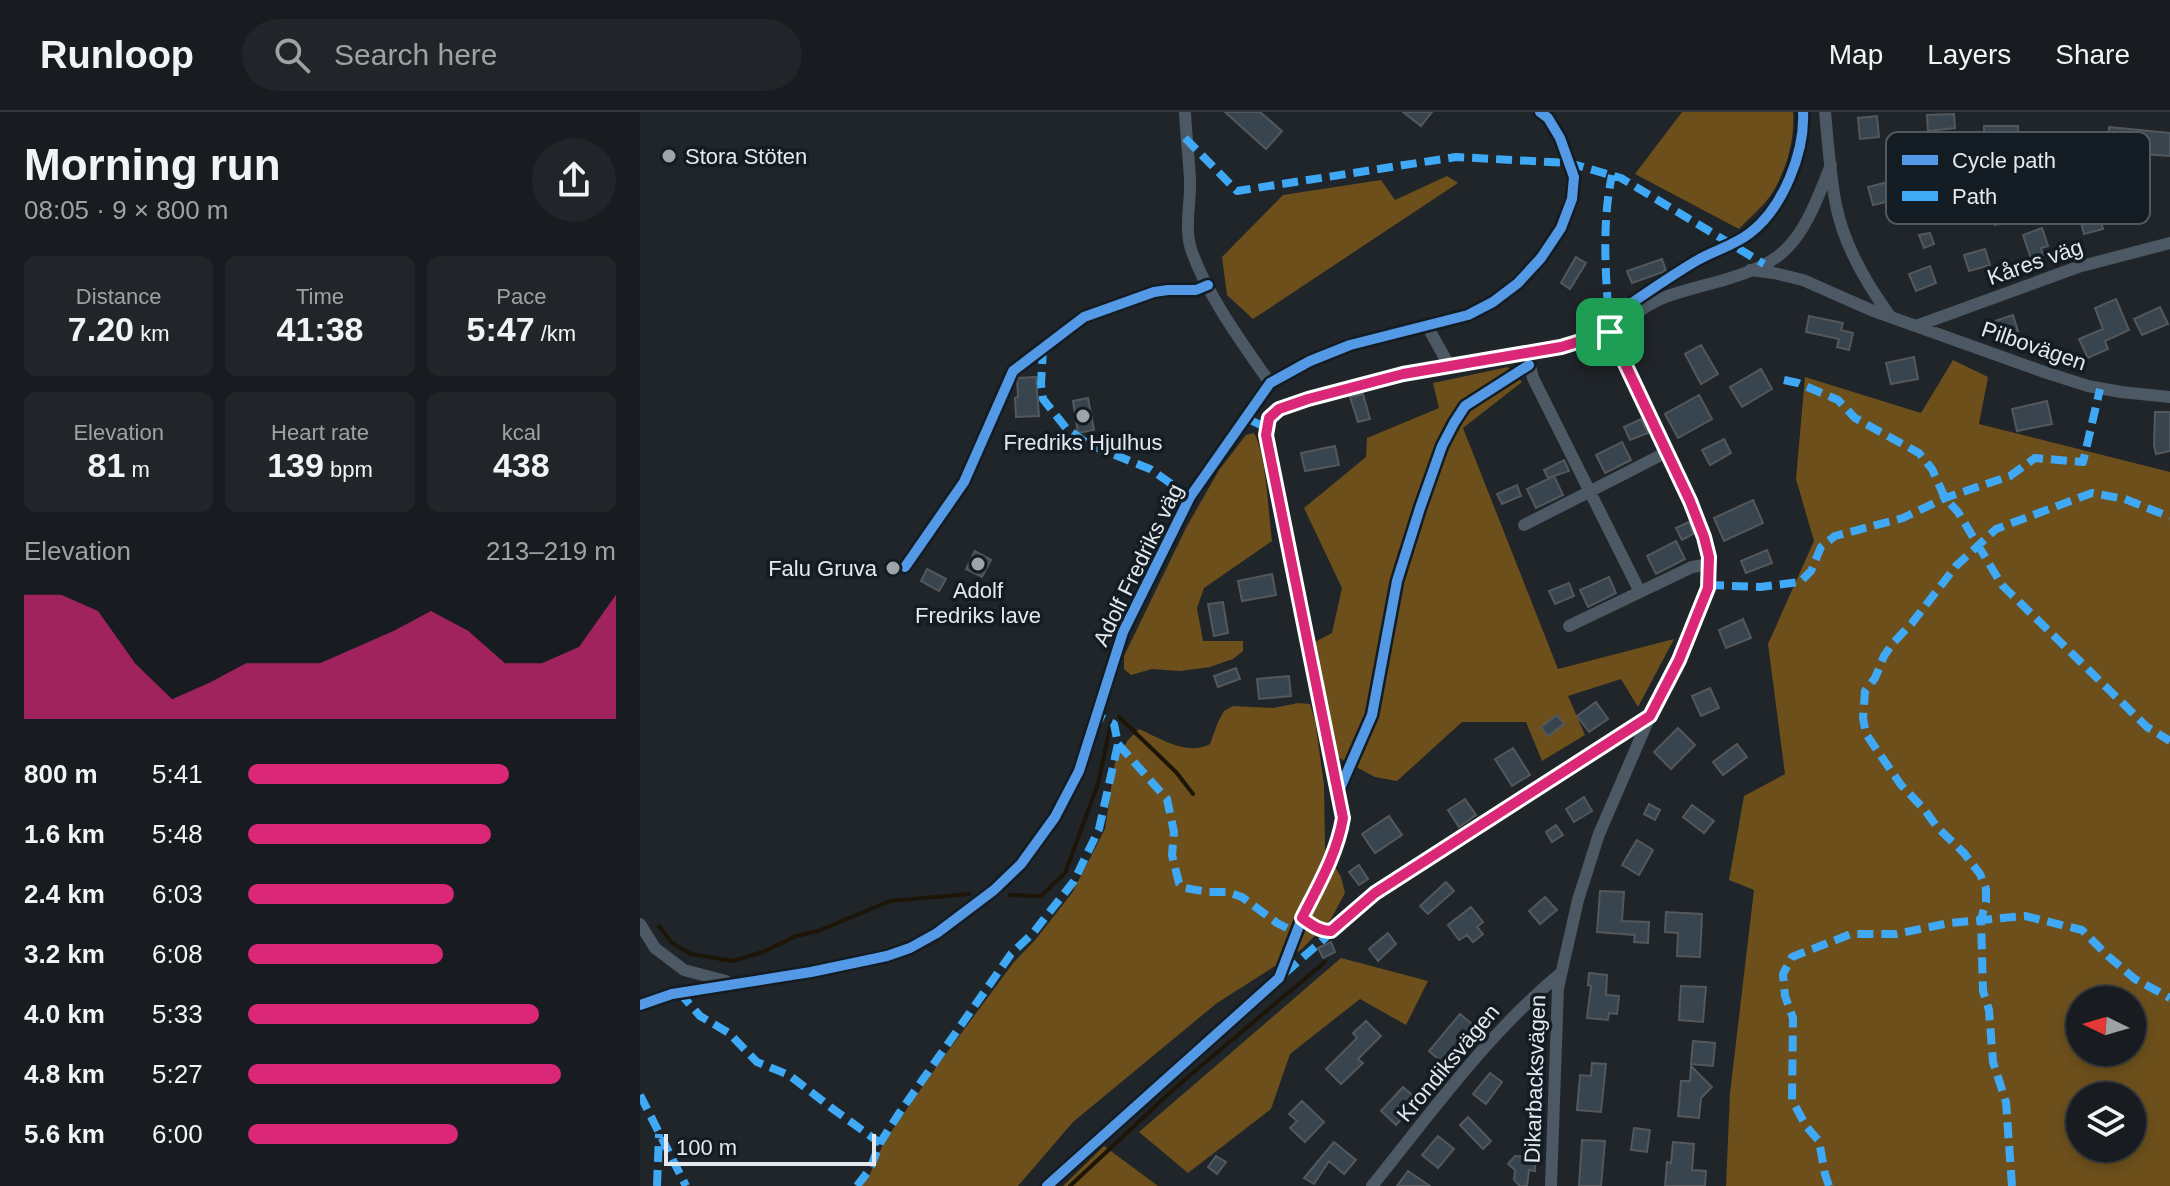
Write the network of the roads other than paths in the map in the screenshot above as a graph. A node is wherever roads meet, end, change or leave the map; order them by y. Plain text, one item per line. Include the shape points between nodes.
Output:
1 (1185, 112) edge
2 (1540, 112) edge
3 (1825, 112) edge
4 (1831, 165) junction
5 (2170, 243) edge
6 (1749, 270) junction
7 (1890, 316) junction
8 (1427, 326) junction
9 (1916, 326) junction
10 (1610, 332) junction
11 (1527, 354) junction
12 (1450, 367) junction
13 (1270, 383) junction
14 (2170, 397) edge
15 (1667, 452) junction
16 (1590, 493) junction
17 (1524, 525) dead end
18 (1709, 564) junction
19 (1640, 592) junction
20 (1569, 626) dead end
21 (1650, 716) junction
22 (1330, 755) dead end
23 (640, 924) edge
24 (1341, 924) dead end
25 (1561, 973) junction
26 (733, 983) junction
27 (640, 1005) edge
28 (1372, 1186) edge
29 (1551, 1186) edge

1 - 13 street via 1191,247 1208,285
2 - 8 street, Adolf Fredriks väg via 1560,138 1574,177 1561,228 1526,275 1493,302
3 - 4 street
4 - 6 street via 1793,241 1771,261
4 - 7 street via 1842,227 1869,287
5 - 9 street, Kåres väg via 2078,267
6 - 7 street, Pilbovägen via 1803,280
6 - 10 street via 1666,297
7 - 9 street, Pilbovägen
8 - 12 street
8 - 13 street, Adolf Fredriks väg via 1350,345
9 - 14 street, Pilbovägen via 2088,386
10 - 11 street
10 - 15 street
11 - 12 street
11 - 16 street via 1533,378
12 - 22 street via 1308,399 1279,409 1267,422
13 - 26 street, Adolf Fredriks väg via 1190,497 1123,632 1079,771 1021,864 949,925 910,948 811,972
15 - 16 street
15 - 18 street via 1698,520
16 - 17 street
16 - 19 street
18 - 19 street
18 - 21 street, Dikarbacksvägen via 1703,605
19 - 20 street
21 - 24 street via 1375,893
21 - 25 street, Dikarbacksvägen via 1599,834
23 - 26 street via 655,948 684,970
25 - 28 street, Krondiksvägen via 1520,1009
25 - 29 street, Dikarbacksvägen
26 - 27 street, Adolf Fredriks väg

